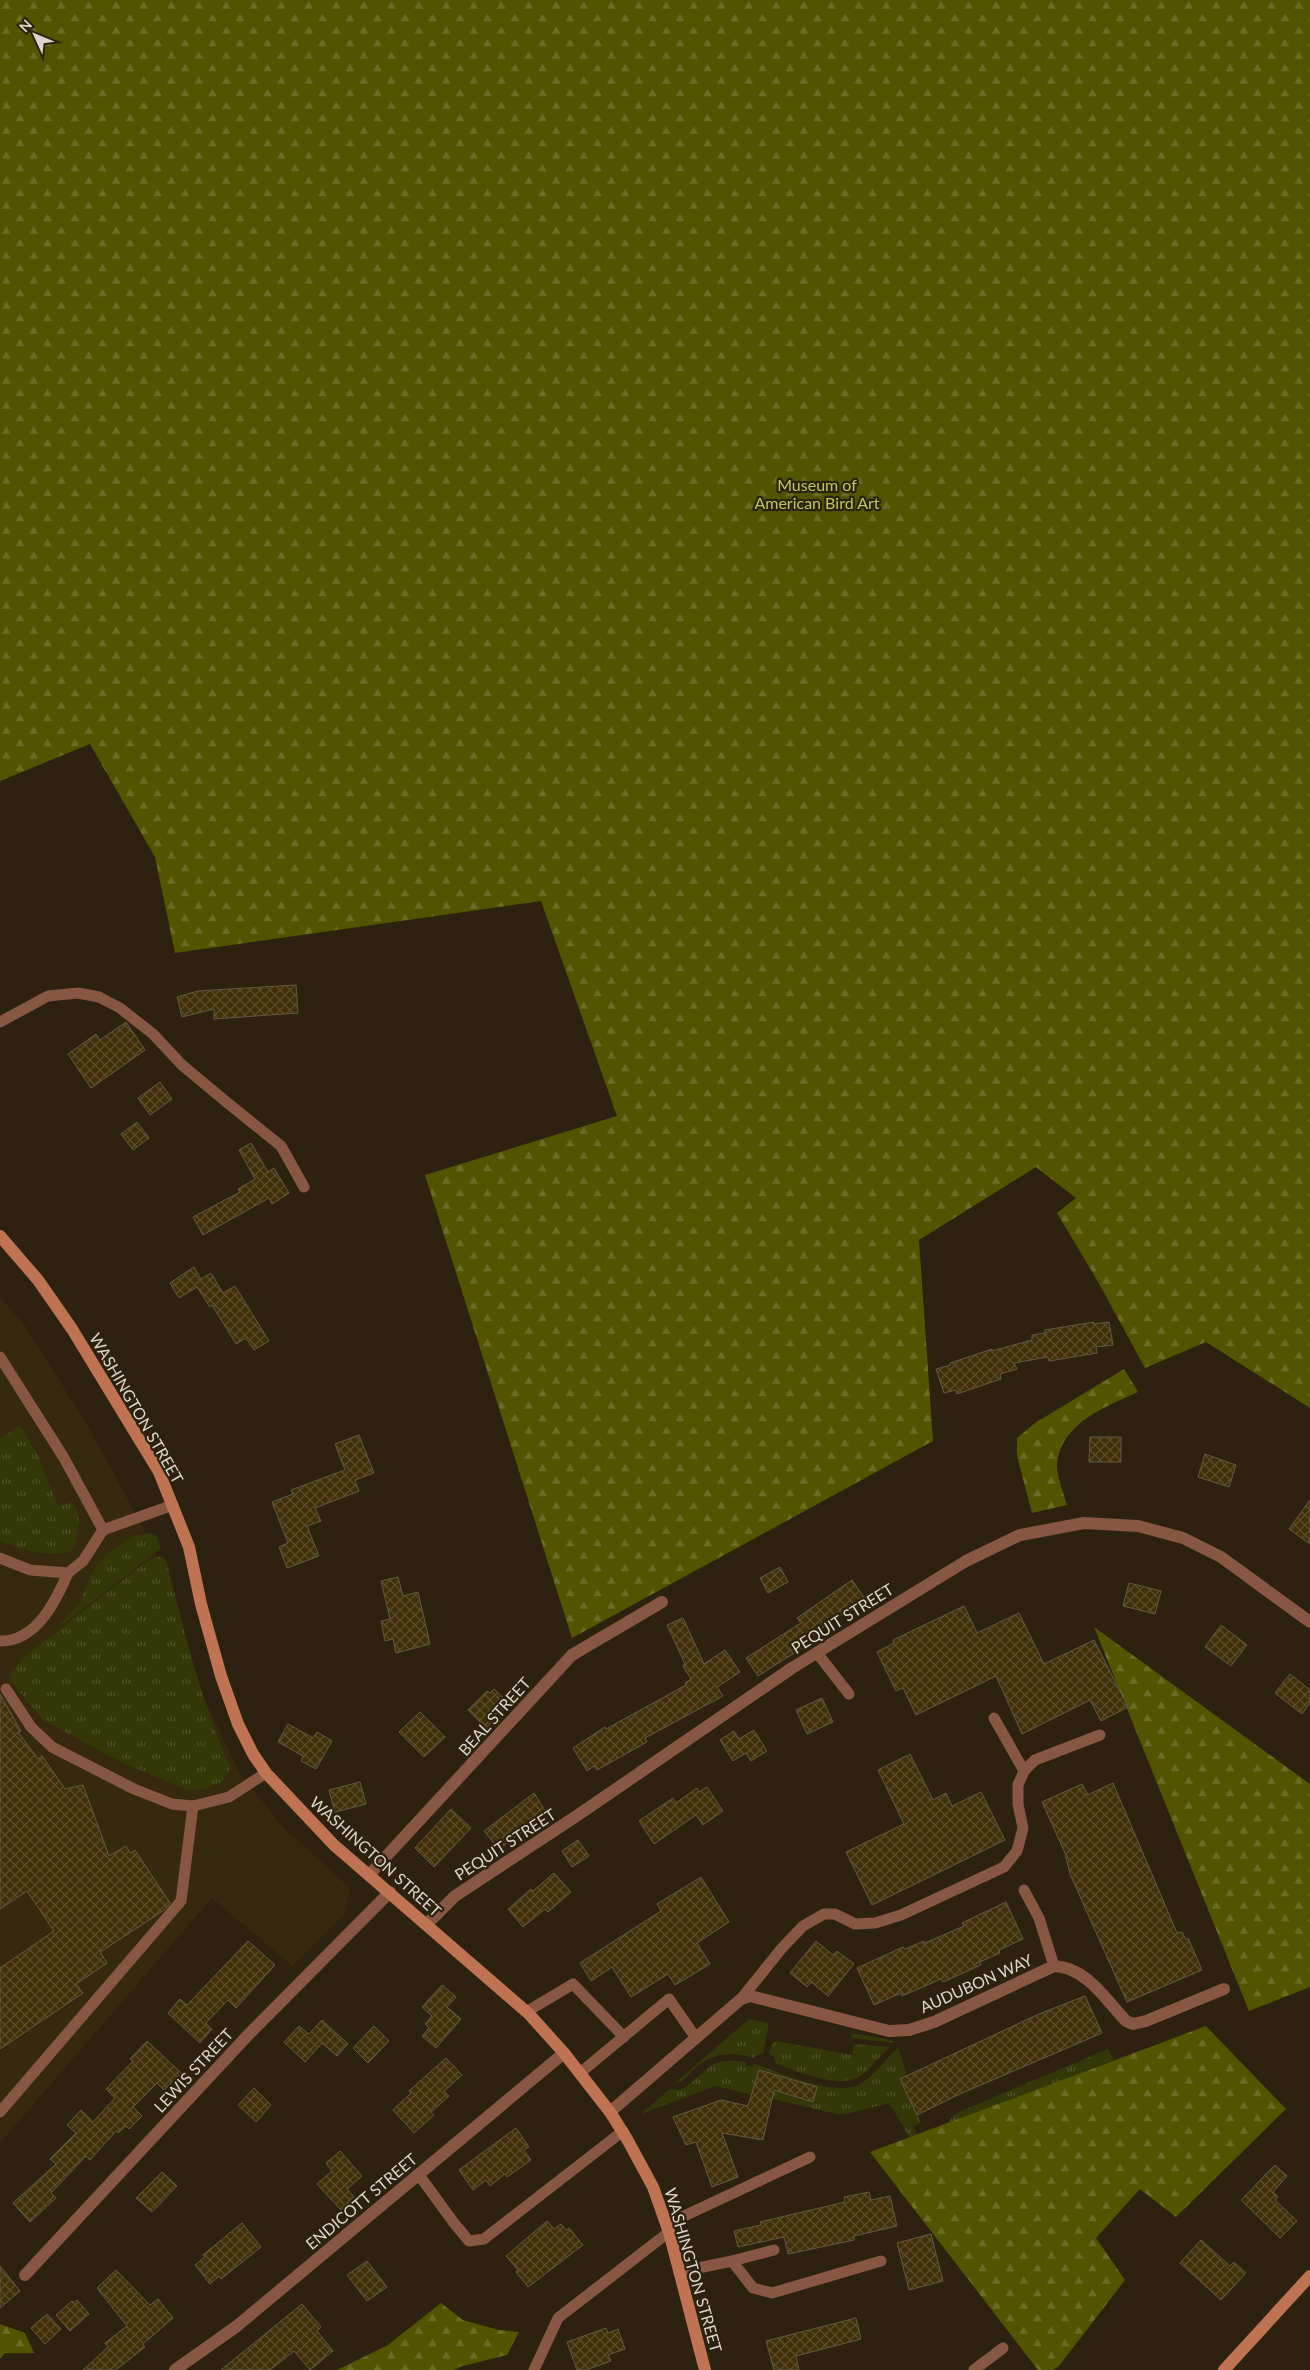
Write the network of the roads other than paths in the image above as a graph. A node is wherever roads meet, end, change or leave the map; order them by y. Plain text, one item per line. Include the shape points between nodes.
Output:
1 (0, 1022) edge
2 (304, 1187) dead end
3 (0, 1236) edge
4 (0, 1356) edge
5 (173, 1505) junction
6 (103, 1530) junction
7 (0, 1558) edge
8 (68, 1573) junction
9 (662, 1602) dead end
10 (1310, 1622) edge
11 (0, 1641) edge
12 (817, 1653) junction
13 (6, 1689) dead end
14 (849, 1694) dead end
15 (994, 1718) dead end
16 (1100, 1735) dead end
17 (1024, 1771) junction
18 (266, 1773) junction
19 (193, 1806) junction
20 (369, 1875) junction
21 (1024, 1890) dead end
22 (390, 1892) junction
23 (427, 1924) junction
24 (1054, 1966) junction
25 (1224, 1989) dead end
26 (741, 1998) junction
27 (526, 2012) junction
28 (624, 2037) junction
29 (696, 2038) junction
30 (564, 2053) junction
31 (580, 2073) junction
32 (0, 2112) edge
33 (610, 2112) junction
34 (623, 2131) junction
35 (810, 2157) dead end
36 (419, 2175) junction
37 (668, 2228) junction
38 (774, 2250) dead end
39 (732, 2261) junction
40 (881, 2261) dead end
41 (679, 2272) junction
42 (25, 2275) dead end
43 (1310, 2276) edge
44 (1004, 2348) dead end
45 (176, 2370) edge
46 (534, 2370) edge
47 (705, 2370) edge
48 (974, 2370) edge
49 (1224, 2370) edge

1 - 2 lane via 48,996 78,993 100,997 153,1034 182,1065 276,1141
3 - 5 main road, WASHINGTON STREET via 38,1280 72,1329 144,1446
4 - 6 lane via 64,1458
5 - 6 lane
5 - 18 main road, WASHINGTON STREET via 189,1547 202,1607 238,1724 252,1754
6 - 8 lane via 82,1561
7 - 8 lane via 30,1570
8 - 11 lane via 55,1603 35,1626 10,1641
9 - 20 street, BEAL STREET via 572,1654
10 - 12 street, PEQUIT STREET via 1221,1557 1183,1538 1138,1526 1084,1523 1020,1535 974,1557
12 - 14 lane
12 - 23 street, PEQUIT STREET via 454,1896
13 - 19 lane via 30,1727 52,1746 134,1789 172,1804
15 - 17 lane
16 - 17 lane via 1035,1760
17 - 26 lane via 1018,1785 1023,1828 1017,1851 1004,1867 902,1915 875,1923 855,1924 835,1914 824,1914 803,1926
18 - 19 lane via 229,1797
18 - 20 main road, WASHINGTON STREET via 315,1826
19 - 32 lane via 180,1901
20 - 22 main road, WASHINGTON STREET
21 - 24 lane via 1038,1918
22 - 23 main road, WASHINGTON STREET
22 - 42 street, LEWIS STREET via 249,2034
23 - 27 main road, WASHINGTON STREET
24 - 25 street, AUDUBON WAY via 1066,1966 1080,1974 1126,2021 1133,2024
24 - 26 street, AUDUBON WAY via 934,2022 909,2030 889,2031 756,1996
26 - 29 street
27 - 28 lane via 573,1984
27 - 30 main road, WASHINGTON STREET
28 - 29 lane via 669,2000
28 - 31 lane
29 - 33 street
30 - 31 main road, WASHINGTON STREET
30 - 36 street, ENDICOTT STREET
31 - 33 main road, WASHINGTON STREET
33 - 34 main road, WASHINGTON STREET
34 - 36 lane via 484,2239 469,2241
34 - 37 main road, WASHINGTON STREET via 653,2187
35 - 37 lane
36 - 45 street, ENDICOTT STREET via 237,2326
37 - 41 main road, WASHINGTON STREET
37 - 46 lane via 558,2318
38 - 39 lane
39 - 40 lane via 753,2288 772,2293
39 - 41 lane
41 - 47 main road, WASHINGTON STREET
43 - 49 main road
44 - 48 lane

